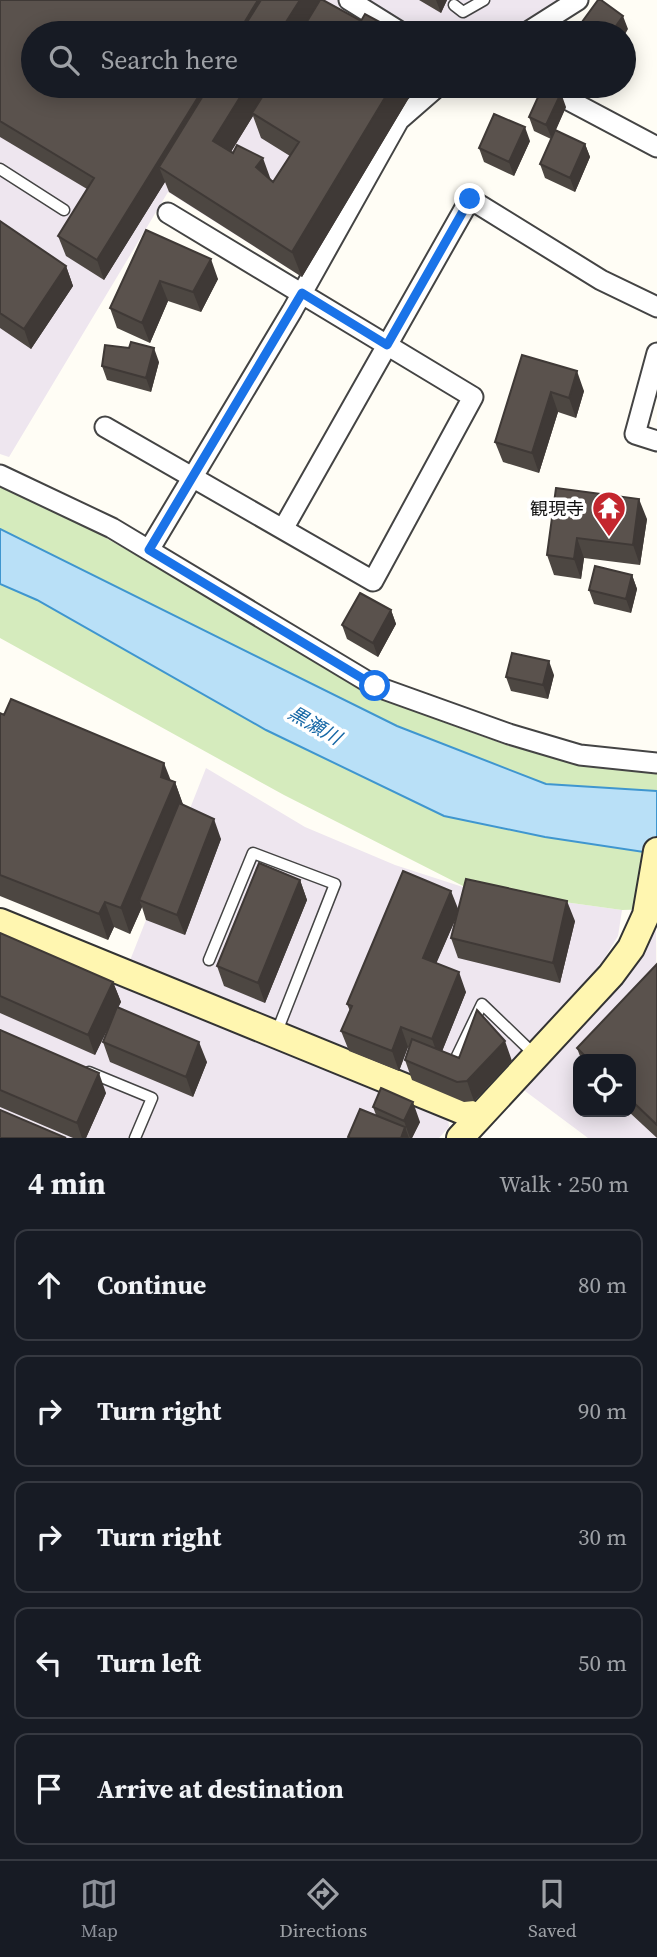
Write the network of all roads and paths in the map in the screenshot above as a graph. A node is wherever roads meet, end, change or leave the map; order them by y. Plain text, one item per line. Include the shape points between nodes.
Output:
1 (349, 0) edge
2 (484, 0) edge
3 (578, 0) edge
4 (454, 5) dead end
5 (383, 21) edge
6 (545, 21) edge
7 (424, 98) edge
8 (565, 98) edge
9 (657, 147) edge
10 (0, 169) edge
11 (64, 210) dead end
12 (168, 213) dead end
13 (302, 293) junction
14 (657, 307) edge
15 (387, 345) junction
16 (657, 353) edge
17 (105, 427) dead end
18 (657, 441) edge
19 (0, 475) edge
20 (192, 478) junction
21 (283, 529) junction
22 (149, 550) junction
23 (657, 763) edge
24 (657, 851) edge
25 (652, 915) edge
26 (0, 922) edge
27 (209, 960) dead end
28 (276, 1035) junction
29 (535, 1055) junction
30 (457, 1056) edge
31 (76, 1067) edge
32 (471, 1131) edge
33 (135, 1138) edge

1 - 5 street
2 - 4 lane via 463,12
3 - 6 street
7 - 13 street via 398,120
8 - 9 street
10 - 11 lane
12 - 13 street
13 - 15 street
13 - 20 street
14 - 15 street via 601,281 470,199
15 - 21 street
15 - 21 street via 473,397 373,581
16 - 18 street via 635,434
17 - 20 street
19 - 22 street
20 - 21 street
20 - 22 street
22 - 23 street via 375,686 580,755
24 - 25 street
25 - 29 street via 611,975
26 - 28 street
27 - 28 lane via 253,853 335,884
28 - 32 street
29 - 30 lane via 482,1004
29 - 32 street
31 - 33 lane via 152,1098

